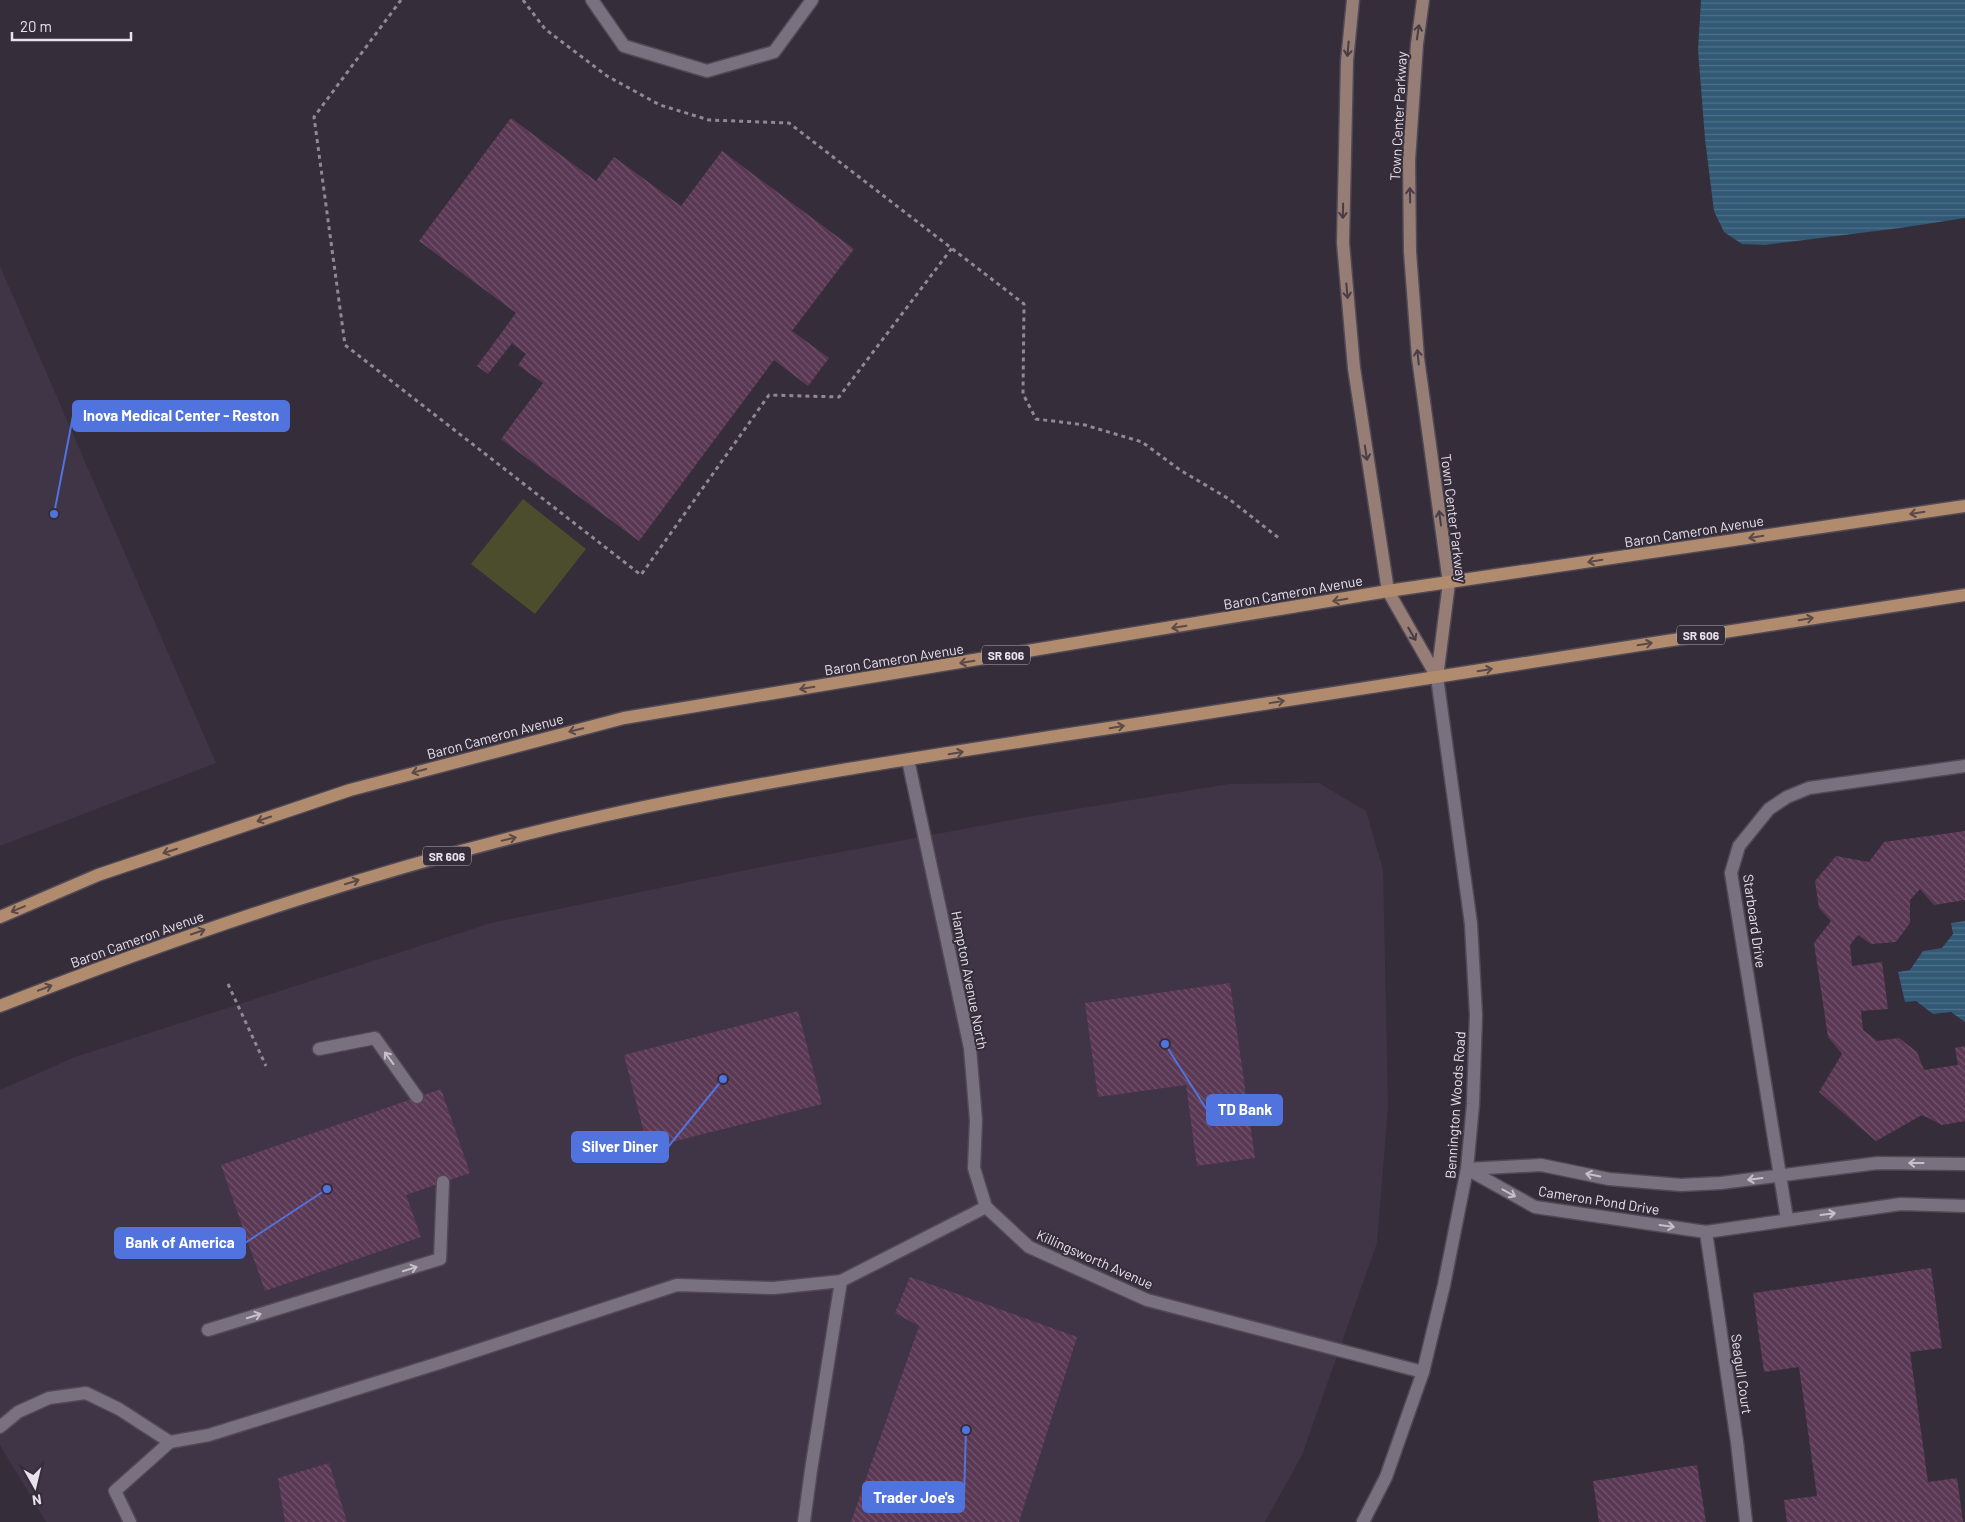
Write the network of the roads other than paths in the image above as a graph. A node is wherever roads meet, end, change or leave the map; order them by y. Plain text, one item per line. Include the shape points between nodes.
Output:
1 (592, 0) edge
2 (812, 0) edge
3 (1353, 0) edge
4 (1423, 0) edge
5 (1965, 506) edge
6 (1450, 583) junction
7 (1388, 591) junction
8 (1965, 594) edge
9 (1437, 677) junction
10 (908, 760) junction
11 (1965, 766) edge
12 (0, 917) edge
13 (0, 1006) edge
14 (319, 1049) dead end
15 (417, 1097) dead end
16 (1965, 1164) edge
17 (1467, 1169) junction
18 (1781, 1176) junction
19 (443, 1182) dead end
20 (1965, 1206) edge
21 (986, 1207) junction
22 (1787, 1219) junction
23 (1706, 1232) junction
24 (841, 1281) junction
25 (208, 1330) dead end
26 (1423, 1372) junction
27 (0, 1427) edge
28 (170, 1442) junction
29 (130, 1522) edge
30 (804, 1522) edge
31 (1363, 1522) edge
32 (1746, 1522) edge

1 - 2 street via 624,46 707,71 774,52
3 -> 7 main road via 1347,61 1343,243 1354,368
6 -> 4 main road, Town Center Parkway via 1418,358 1410,252 1409,160
5 -> 6 main road, Baron Cameron Avenue / SR 606
6 - 7 main road, Baron Cameron Avenue / SR 606
6 - 9 main road, Town Center Parkway
7 -> 9 main road
7 -> 12 main road, Baron Cameron Avenue / SR 606 via 624,718 350,790 98,874
9 -> 8 main road, Baron Cameron Avenue / SR 606
10 -> 9 main road, Baron Cameron Avenue / SR 606
9 - 17 street, Bennington Woods Road via 1471,924 1476,1015
13 -> 10 main road, Baron Cameron Avenue / SR 606 via 151,948 377,874 605,815
10 - 21 street, Hampton Avenue North via 970,1048 976,1120 974,1168
11 - 18 street, Starboard Drive via 1809,788 1769,809 1739,846 1731,873
15 -> 14 street via 375,1038
16 -> 18 street, Cameron Pond Drive via 1878,1163
18 -> 17 street, Cameron Pond Drive via 1681,1185 1609,1178 1541,1165
17 -> 23 street, Cameron Pond Drive via 1534,1207
17 - 26 street, Bennington Woods Road
18 - 22 street, Starboard Drive
25 -> 19 street via 440,1260
22 -> 20 street, Cameron Pond Drive via 1901,1204
21 - 24 street
21 - 26 street, Killingsworth Avenue via 1029,1247 1146,1300
22 - 23 street, Cameron Pond Drive
23 - 32 street, Seagull Court
24 - 28 street via 774,1288 677,1285 210,1435
24 - 30 street
26 - 31 street, Bennington Woods Road via 1386,1477
27 - 28 street via 18,1412 49,1398 86,1392
28 - 29 street via 115,1491

